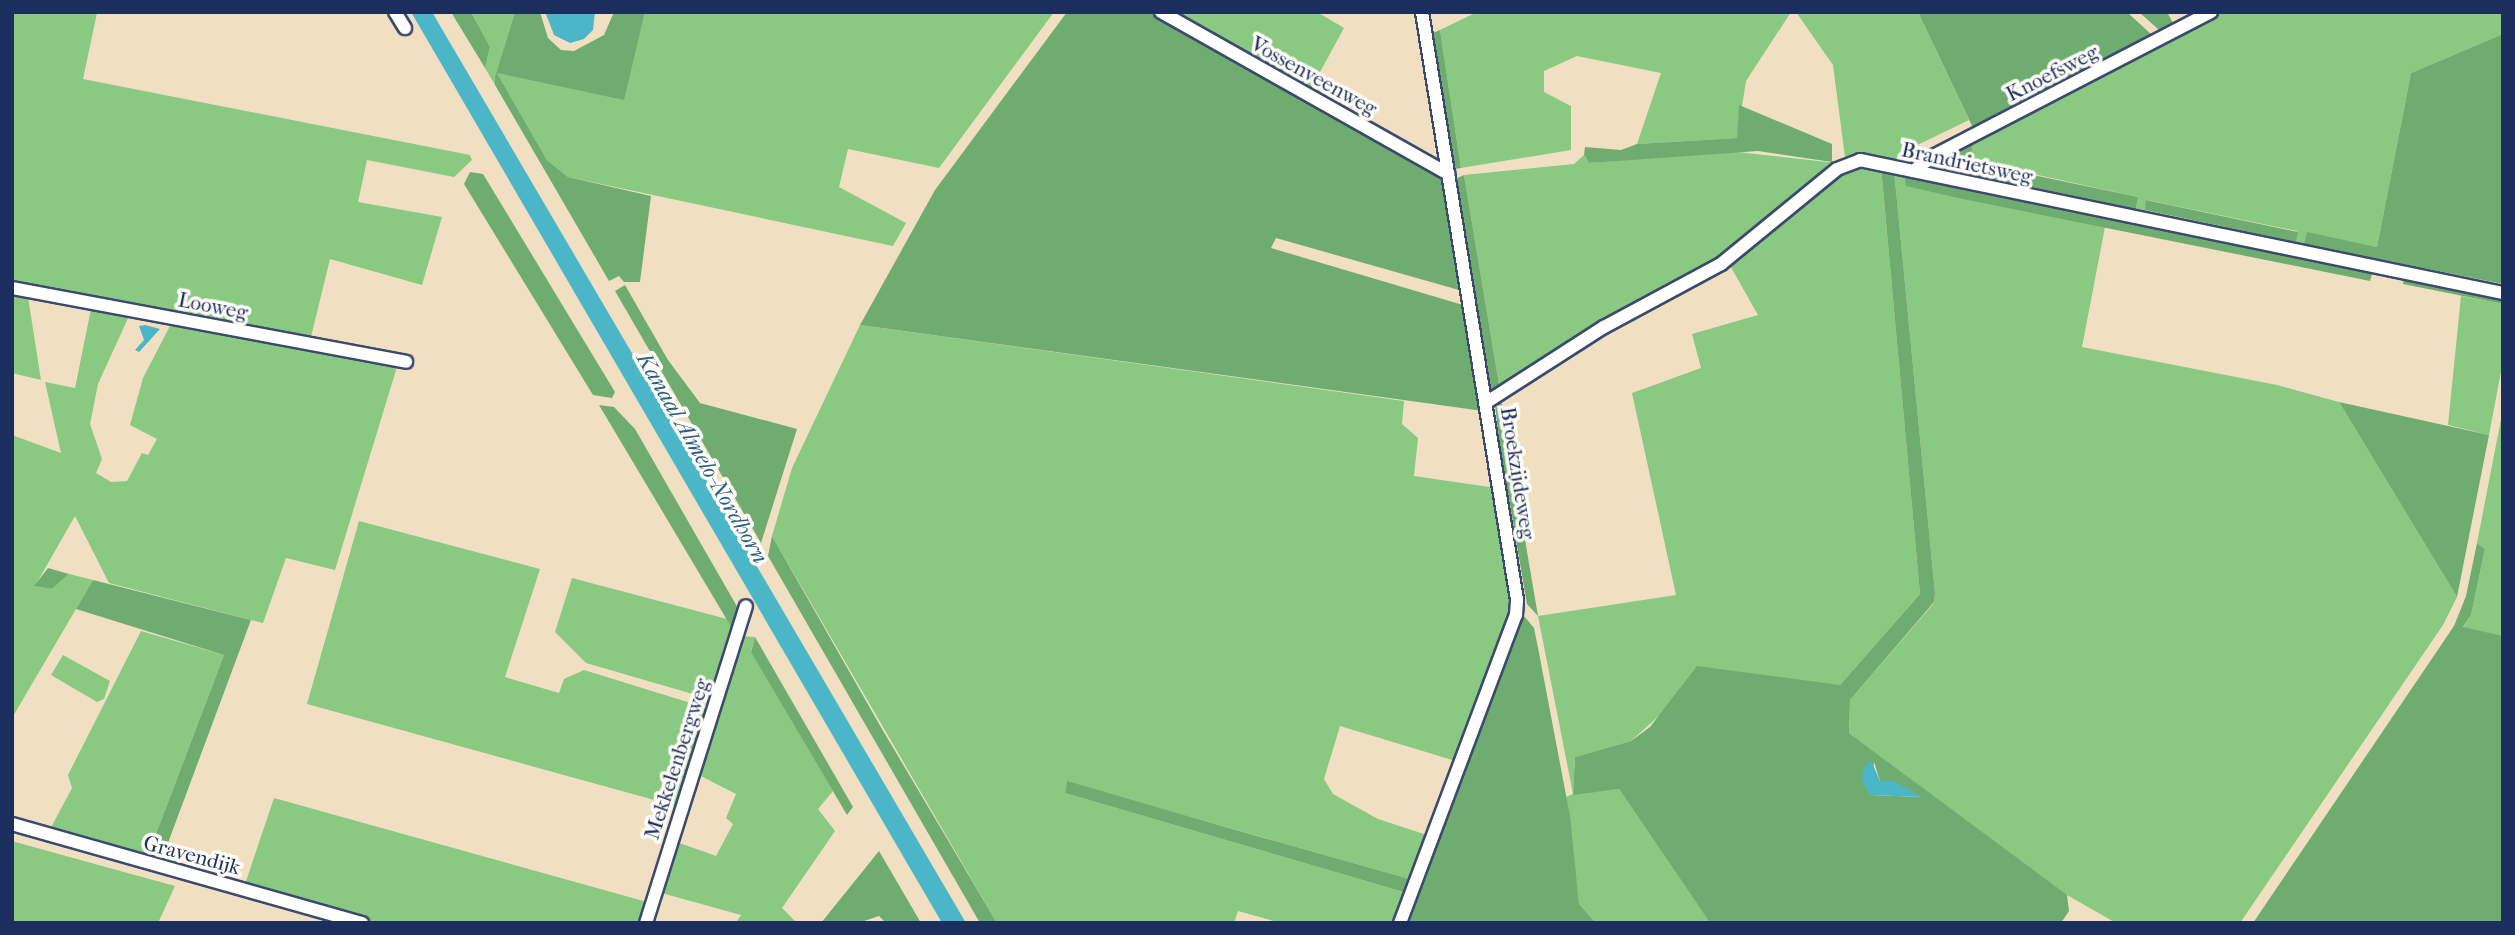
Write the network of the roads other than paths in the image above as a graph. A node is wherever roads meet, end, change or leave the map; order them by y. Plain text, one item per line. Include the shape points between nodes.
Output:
1 (395, 12) edge
2 (1161, 12) edge
3 (1422, 12) edge
4 (2211, 12) edge
5 (405, 28) dead end
6 (1913, 171) junction
7 (1448, 174) junction
8 (12, 288) edge
9 (2503, 293) edge
10 (406, 362) dead end
11 (1488, 402) junction
12 (746, 606) dead end
13 (12, 824) edge
14 (362, 923) edge
15 (646, 923) edge
16 (1400, 923) edge

1 - 5 street
2 - 7 street, Vossenveenweg
3 - 7 street, Broekzijdeweg
4 - 6 street, Knoefsweg via 1935,155
6 - 9 street, Brandrietsweg
6 - 11 street, Brandrietsweg via 1860,160 1837,169 1721,264 1604,327
7 - 11 street, Broekzijdeweg
8 - 10 street, Looweg
11 - 16 street, Broekzijdeweg via 1516,615
12 - 15 street, Mekkelenbergweg
13 - 14 street, Gravendijk

